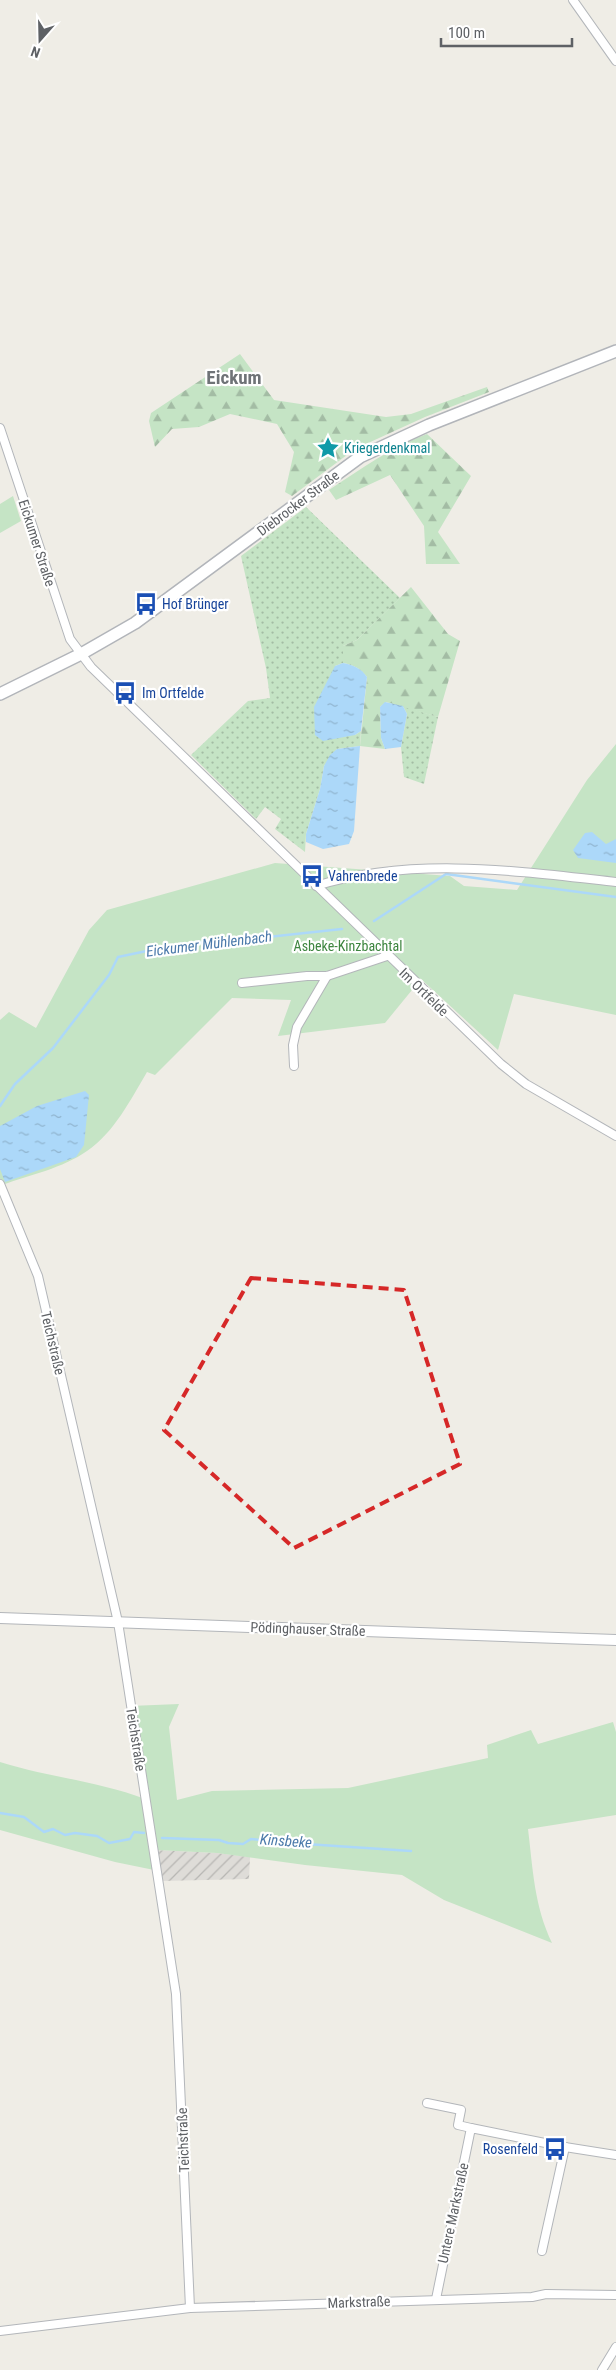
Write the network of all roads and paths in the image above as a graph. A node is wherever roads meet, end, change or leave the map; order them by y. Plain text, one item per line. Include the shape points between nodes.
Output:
1 (573, 0) edge
2 (616, 61) edge
3 (616, 351) edge
4 (0, 428) edge
5 (81, 654) junction
6 (0, 694) edge
7 (616, 882) edge
8 (316, 886) junction
9 (387, 956) junction
10 (327, 976) junction
11 (242, 983) dead end
12 (294, 1066) dead end
13 (616, 1136) edge
14 (0, 1184) edge
15 (0, 1618) edge
16 (118, 1622) junction
17 (616, 1640) edge
18 (427, 2103) dead end
19 (471, 2128) junction
20 (565, 2147) junction
21 (616, 2155) edge
22 (542, 2251) dead end
23 (616, 2295) edge
24 (436, 2299) junction
25 (190, 2308) junction
26 (0, 2331) edge
27 (616, 2347) edge
28 (602, 2370) edge

1 - 2 street
3 - 5 main road, Diebrocker Straße via 437,422 360,457 154,610
4 - 5 street, Eickumer Straße via 70,639
5 - 6 main road, Diebrocker Straße
5 - 8 street, Im Ortfelde
7 - 8 street via 538,873 423,868 384,870
8 - 9 street, Im Ortfelde
9 - 10 street
9 - 13 street, Im Ortfelde via 512,1074
10 - 11 street
10 - 12 street via 297,1027 293,1045
14 - 16 street, Teichstraße via 38,1276
15 - 16 street, Pödinghauser Straße
16 - 17 street, Pödinghauser Straße
16 - 25 street, Teichstraße via 176,1994
18 - 19 street via 461,2110 458,2125
19 - 20 street
19 - 24 street, Untere Markstraße
20 - 21 street
20 - 22 street
23 - 24 street, Markstraße via 546,2294
24 - 25 street, Markstraße
25 - 26 street, Markstraße
27 - 28 street

